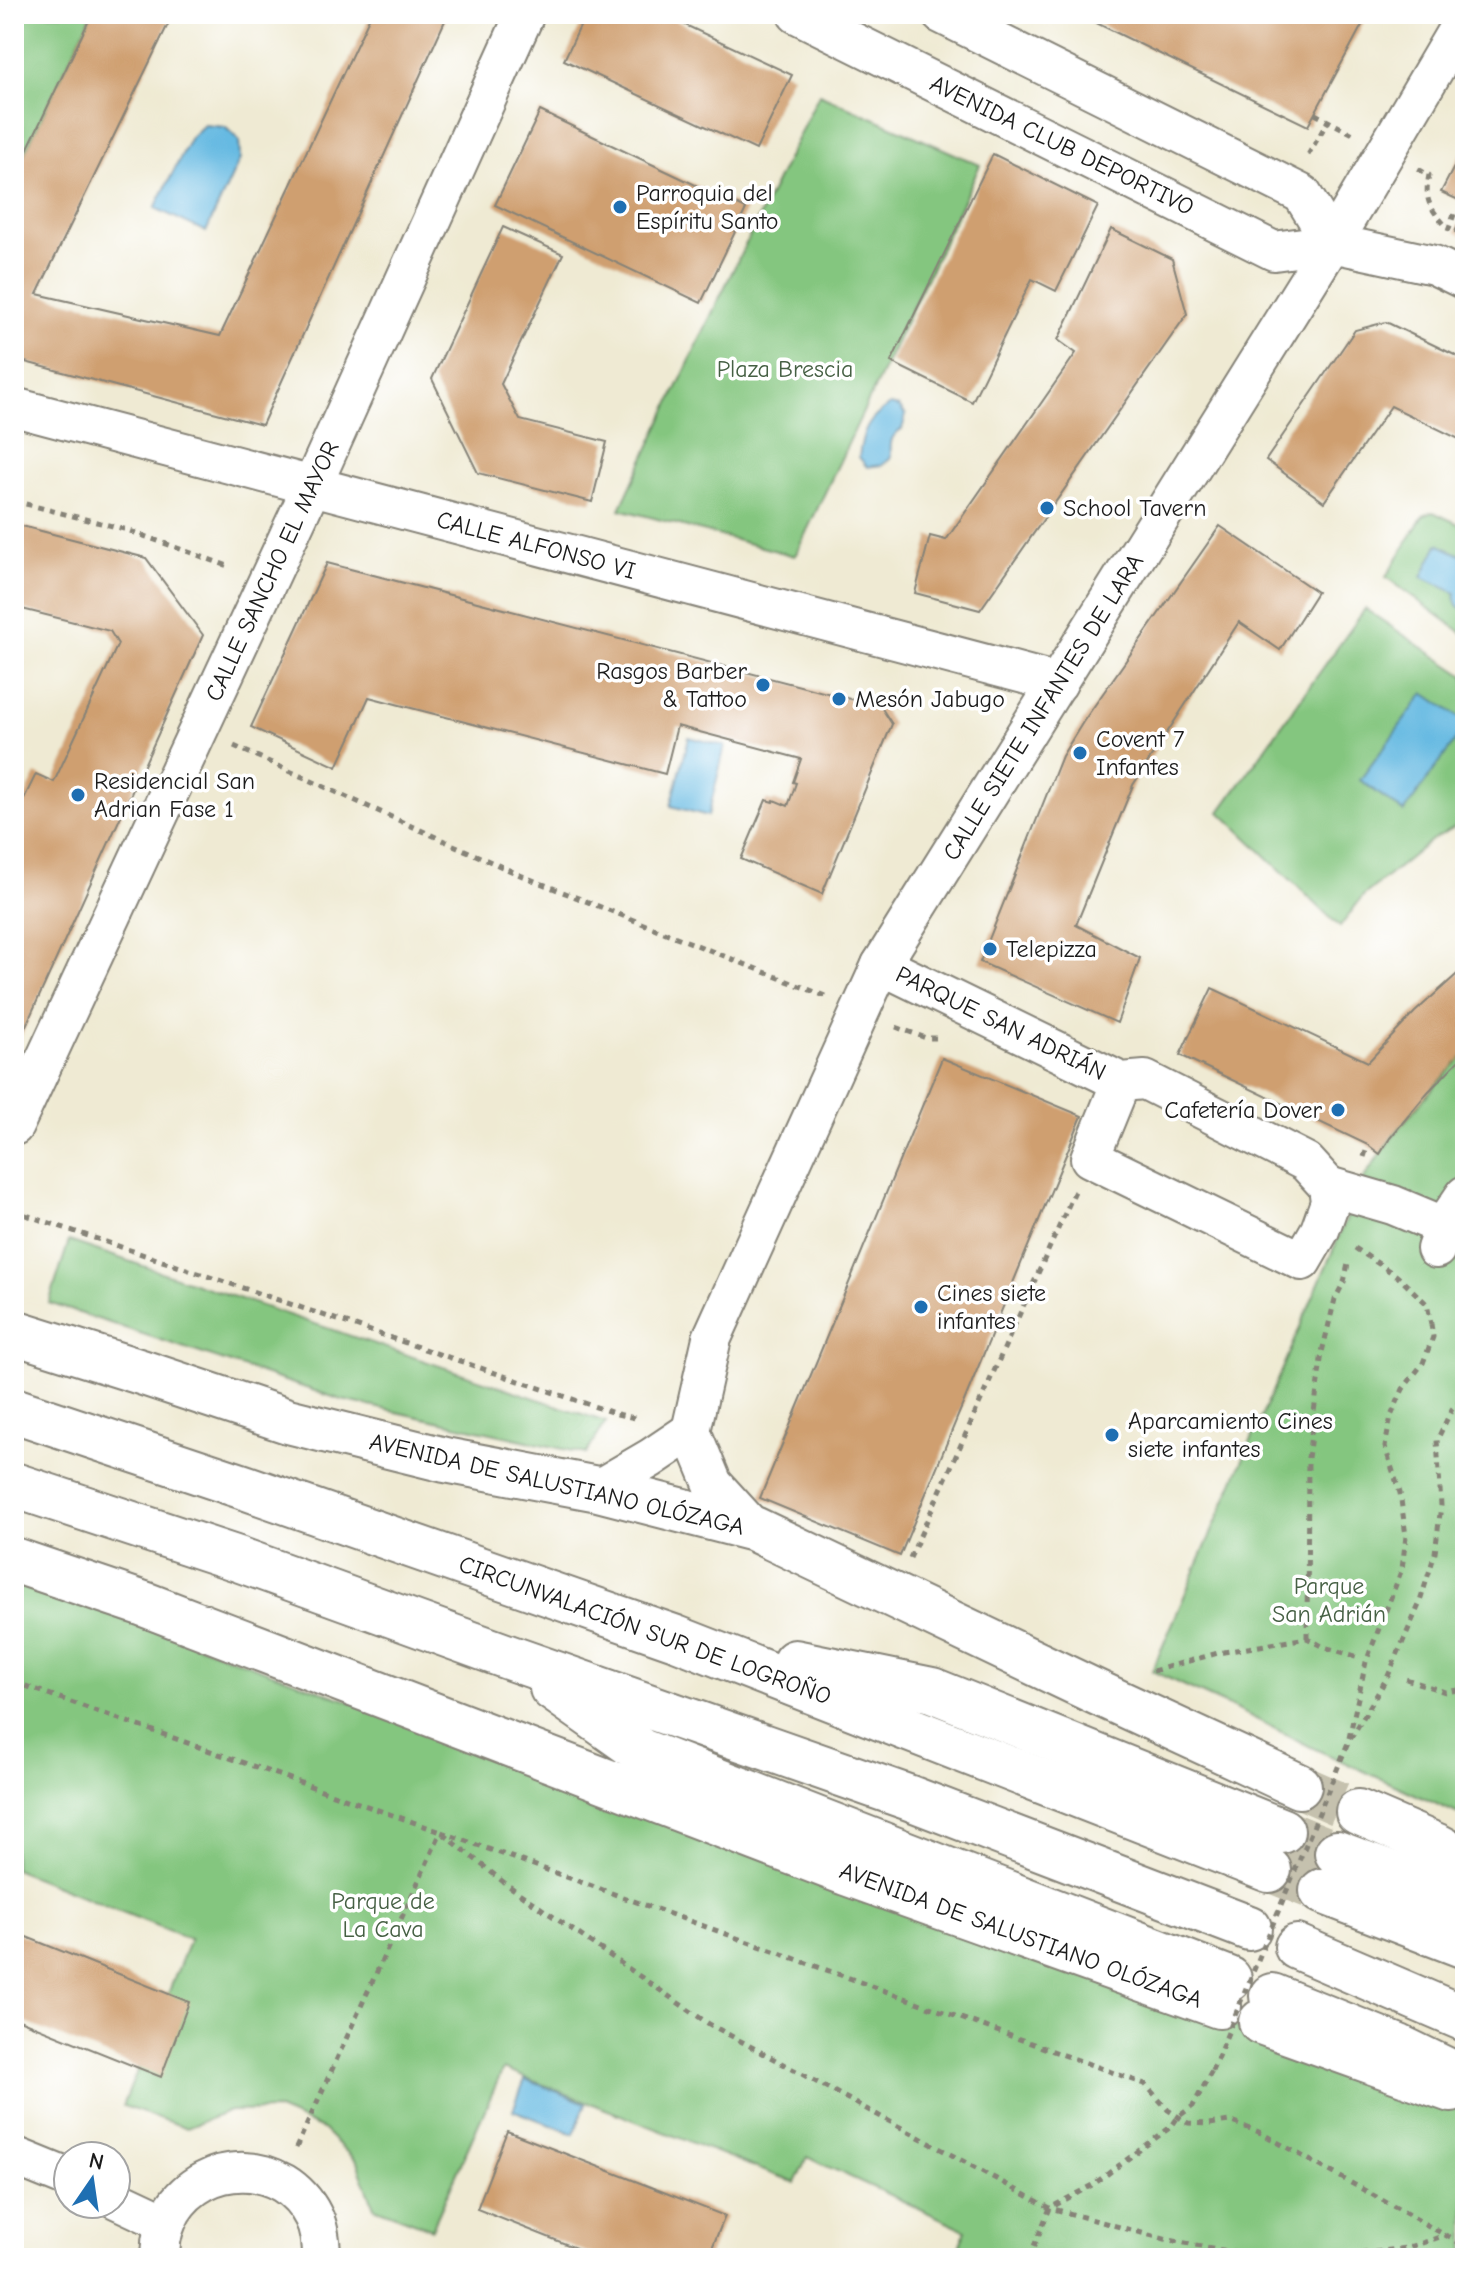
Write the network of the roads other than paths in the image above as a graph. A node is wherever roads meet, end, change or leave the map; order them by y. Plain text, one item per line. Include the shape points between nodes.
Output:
1 (525, 14) edge
2 (797, 14) edge
3 (941, 14) edge
4 (1465, 17) edge
5 (1332, 243) junction
6 (1465, 280) edge
7 (14, 407) edge
8 (312, 486) junction
9 (1058, 683) junction
10 (881, 965) junction
11 (1121, 1082) junction
12 (14, 1126) edge
13 (1340, 1189) junction
14 (1465, 1195) edge
15 (1448, 1237) edge
16 (14, 1332) edge
17 (14, 1410) edge
18 (691, 1431) junction
19 (14, 1485) edge
20 (598, 1489) junction
21 (754, 1529) junction
22 (14, 1560) edge
23 (508, 1657) junction
24 (1299, 1786) tunnel mouth
25 (1358, 1812) tunnel mouth
26 (1276, 1850) tunnel mouth
27 (1465, 1861) edge
28 (1465, 1901) edge
29 (1249, 1928) dead end
30 (1465, 1946) edge
31 (1297, 1947) dead end
32 (1465, 2019) edge
33 (1465, 2079) edge
34 (1465, 2095) edge
35 (14, 2156) edge
36 (52, 2171) edge
37 (132, 2213) edge
38 (163, 2240) edge
39 (321, 2258) edge

1 - 8 street, CALLE SANCHO EL MAYOR
2 - 5 street, AVENIDA CLUB DEPORTIVO via 1274,251
3 - 5 street via 1302,194
4 - 5 street, CALLE SIETE INFANTES DE LARA
5 - 6 street, AVENIDA CLUB DEPORTIVO via 1434,265
5 - 9 street, CALLE SIETE INFANTES DE LARA
7 - 8 street, CALLE ALFONSO VI
8 - 9 street, CALLE ALFONSO VI
8 - 12 street, CALLE SANCHO EL MAYOR
9 - 10 street, CALLE SIETE INFANTES DE LARA
10 - 11 street, PARQUE SAN ADRIÁN
10 - 18 street, CALLE SIETE INFANTES DE LARA via 712,1338
11 - 13 street, PARQUE SAN ADRIÁN via 1145,1080 1306,1162
11 - 13 street, PARQUE SAN ADRIÁN via 1090,1158 1302,1261
13 - 15 street, PARQUE SAN ADRIÁN
14 - 15 street, PARQUE SAN ADRIÁN
16 - 20 main road, AVENIDA DE SALUSTIANO OLÓZAGA via 288,1421 445,1460
17 - 26 main road, CIRCUNVALACIÓN SUR DE LOGROÑO via 676,1638 932,1690
18 - 20 street
18 - 21 street via 713,1484
19 - 23 main road
20 - 21 main road, AVENIDA DE SALUSTIANO OLÓZAGA
21 - 24 main road, AVENIDA DE SALUSTIANO OLÓZAGA
22 - 23 main road, AVENIDA DE SALUSTIANO OLÓZAGA via 144,1604 846,1873 1224,1992 641,1751
23 - 29 main road via 910,1798
25 - 27 main road
28 - 30 main road via 1330,1872
31 - 32 main road
33 - 34 main road via 1399,2047 1266,2009
35 - 36 street
37 - 38 street
38 - 39 street via 180,2199 201,2181 227,2172 254,2172 280,2181 300,2196 314,2216

